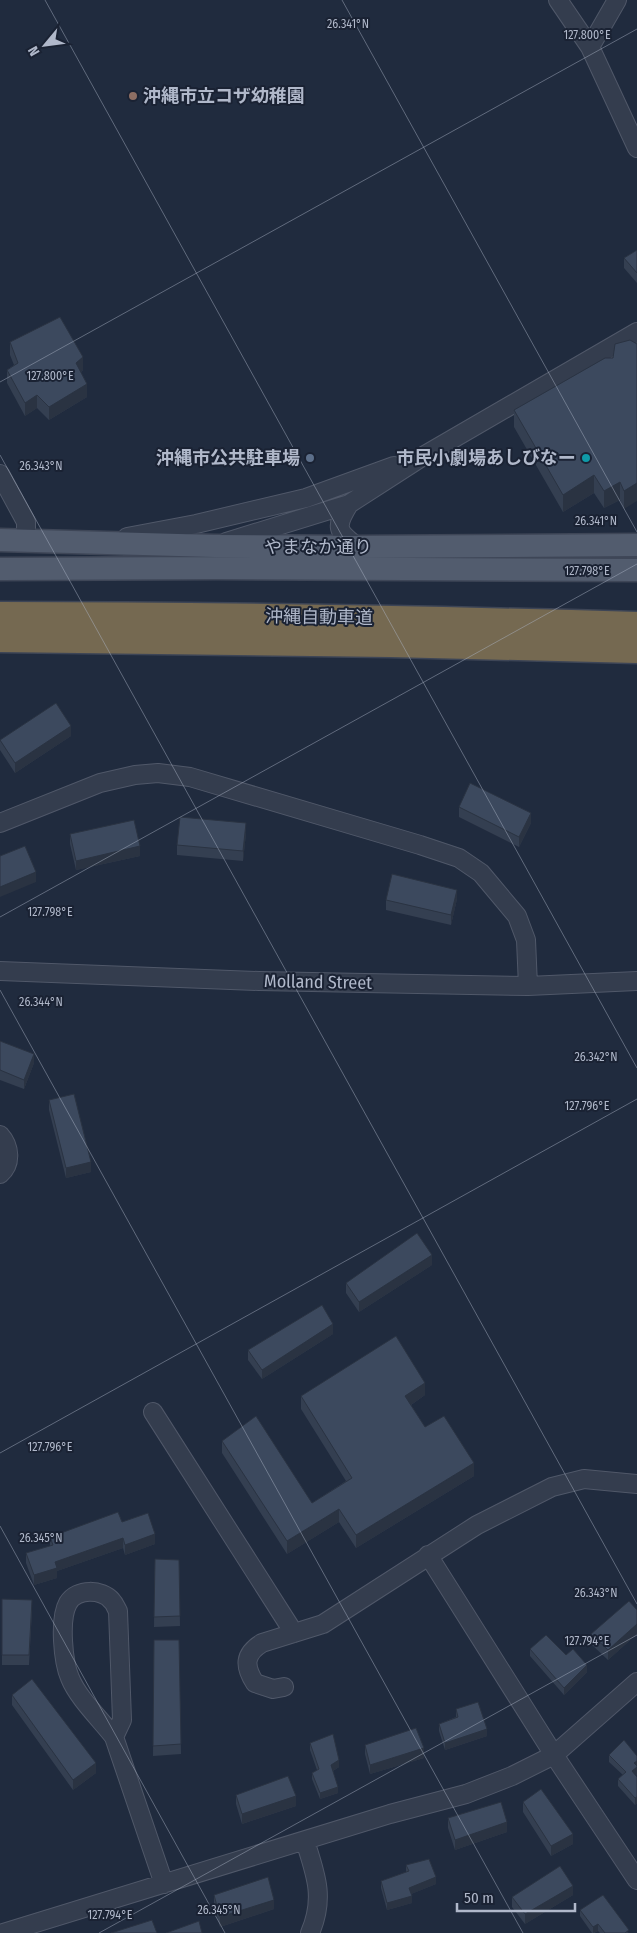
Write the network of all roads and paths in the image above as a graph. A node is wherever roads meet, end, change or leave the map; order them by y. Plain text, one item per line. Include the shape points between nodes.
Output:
1 (558, 0) edge
2 (617, 0) edge
3 (590, 47) junction
4 (637, 148) edge
5 (637, 332) edge
6 (425, 455) junction
7 (0, 474) edge
8 (349, 504) junction
9 (0, 540) edge
10 (26, 540) junction
11 (199, 542) junction
12 (637, 545) edge
13 (358, 547) junction
14 (292, 568) junction
15 (0, 569) edge
16 (162, 569) junction
17 (637, 570) edge
18 (0, 615) edge
19 (637, 625) edge
20 (0, 639) edge
21 (637, 650) edge
22 (0, 823) edge
23 (0, 971) edge
24 (637, 981) edge
25 (528, 986) junction
26 (0, 1134) edge
27 (0, 1174) edge
28 (153, 1412) dead end
29 (637, 1484) edge
30 (428, 1555) junction
31 (294, 1633) junction
32 (637, 1682) edge
33 (284, 1687) dead end
34 (114, 1737) junction
35 (554, 1754) junction
36 (305, 1841) junction
37 (637, 1880) edge
38 (164, 1884) junction
39 (3, 1933) edge
40 (310, 1933) edge

1 - 3 street
2 - 3 street
3 - 4 street
5 - 6 street
6 - 8 street
6 - 11 street via 306,498
7 - 10 street via 26,522
8 - 11 street
8 - 13 street via 339,525 343,537
9 - 10 main road, やまなか通り
10 - 11 main road, やまなか通り
11 - 13 main road, やまなか通り
11 - 14 street via 213,562 261,561
11 - 16 street
12 - 13 main road, やまなか通り
14 - 16 main road, やまなか通り
14 - 17 main road, やまなか通り
15 - 16 main road, やまなか通り
18 - 19 highway, 沖縄自動車道 via 391,618
20 - 21 highway, 沖縄自動車道
22 - 25 street via 100,783 158,773 190,777 420,845 459,858 481,873 500,893 517,916 526,940
23 - 25 street, Molland Street via 259,981
24 - 25 street, Molland Street
26 - 27 street via 8,1150 8,1160
28 - 31 street
29 - 30 street via 584,1479 552,1487
30 - 31 street via 323,1624
30 - 35 street
31 - 33 street via 262,1643 253,1648 248,1658 247,1666 255,1682 273,1689
32 - 35 street
34 - 34 street via 122,1720 118,1611 105,1595 87,1592 69,1602 64,1622 64,1650 70,1678 78,1692
34 - 38 street
35 - 36 street via 512,1776 466,1794
35 - 37 street
36 - 38 street
36 - 40 street via 317,1877 319,1898
38 - 39 street

